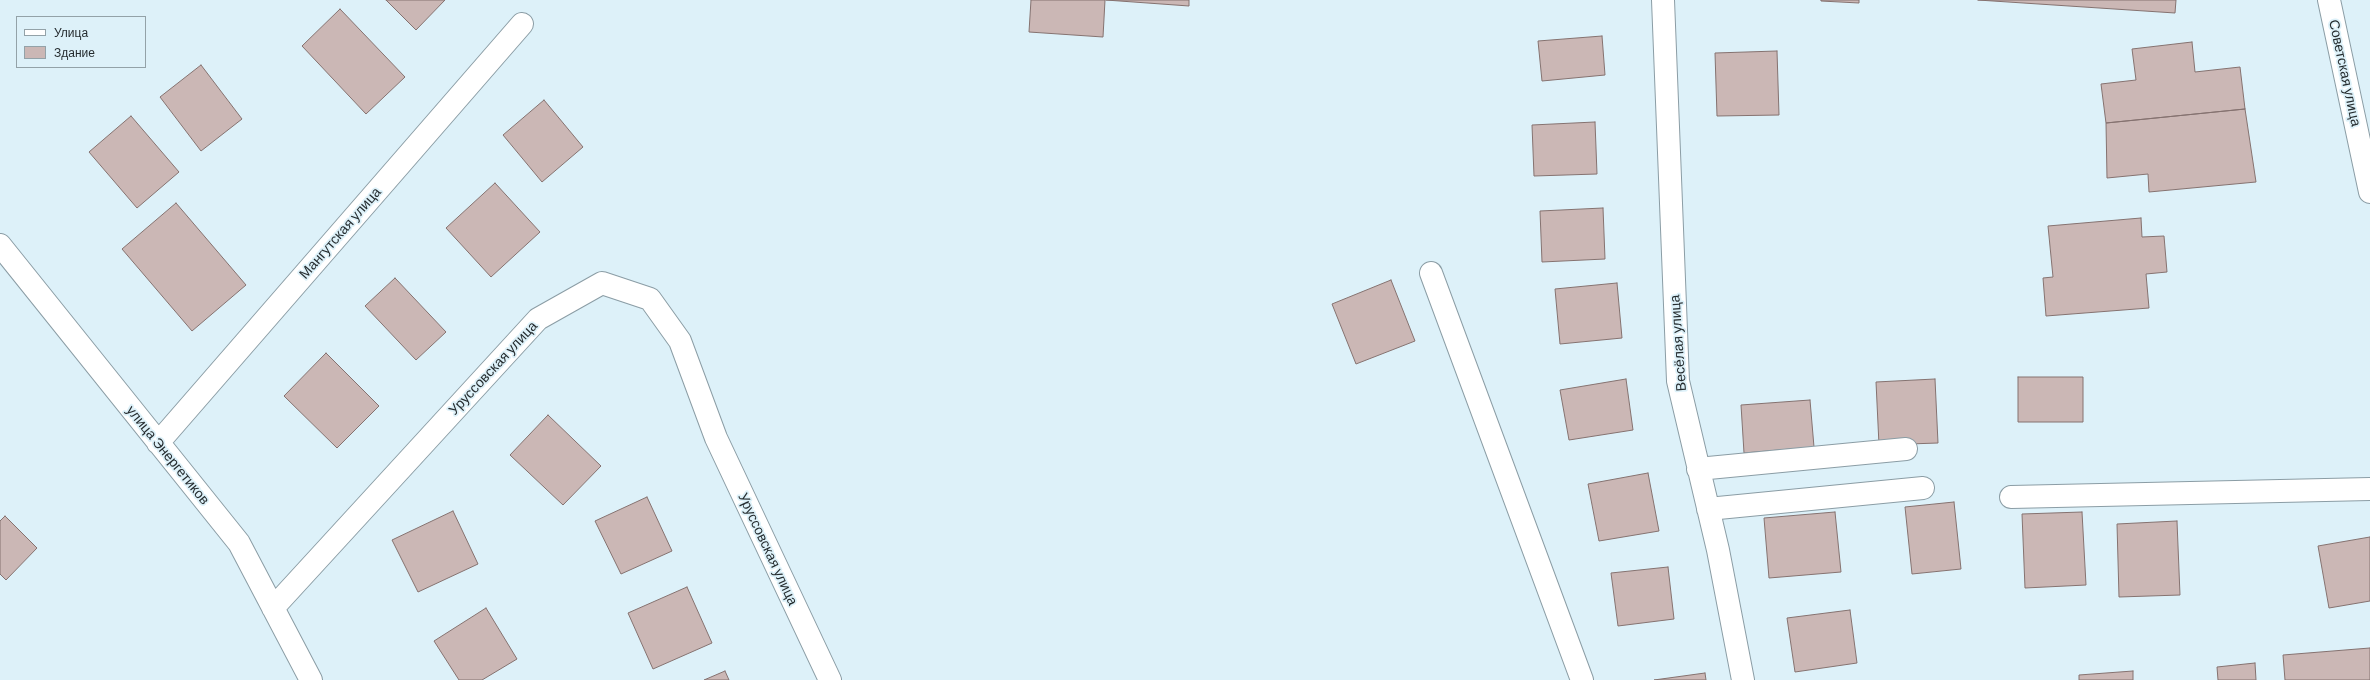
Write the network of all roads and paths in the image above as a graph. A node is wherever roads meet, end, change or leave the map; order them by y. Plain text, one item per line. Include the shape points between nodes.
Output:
1 (1663, 0) edge
2 (2329, 0) edge
3 (522, 24) dead end
4 (2370, 192) edge
5 (0, 245) edge
6 (1431, 273) dead end
7 (158, 443) junction
8 (1906, 449) dead end
9 (1698, 469) junction
10 (1923, 488) dead end
11 (2370, 489) edge
12 (2011, 497) dead end
13 (1708, 509) junction
14 (273, 608) junction
15 (311, 680) edge
16 (830, 680) edge
17 (1582, 680) edge
18 (1743, 680) edge

1 - 9 street, Весёлая улица via 1678,381
2 - 4 street, Советская улица
3 - 7 street, Мангутская улица
5 - 7 street, улица Энергетиков
6 - 17 street
7 - 14 street, улица Энергетиков via 239,543
8 - 9 street
9 - 13 street, Весёлая улица
10 - 13 street
11 - 12 street
13 - 18 street, Весёлая улица
14 - 15 street, улица Энергетиков
14 - 16 street, Уруссовская улица via 538,319 602,283 650,299 680,341 716,438

